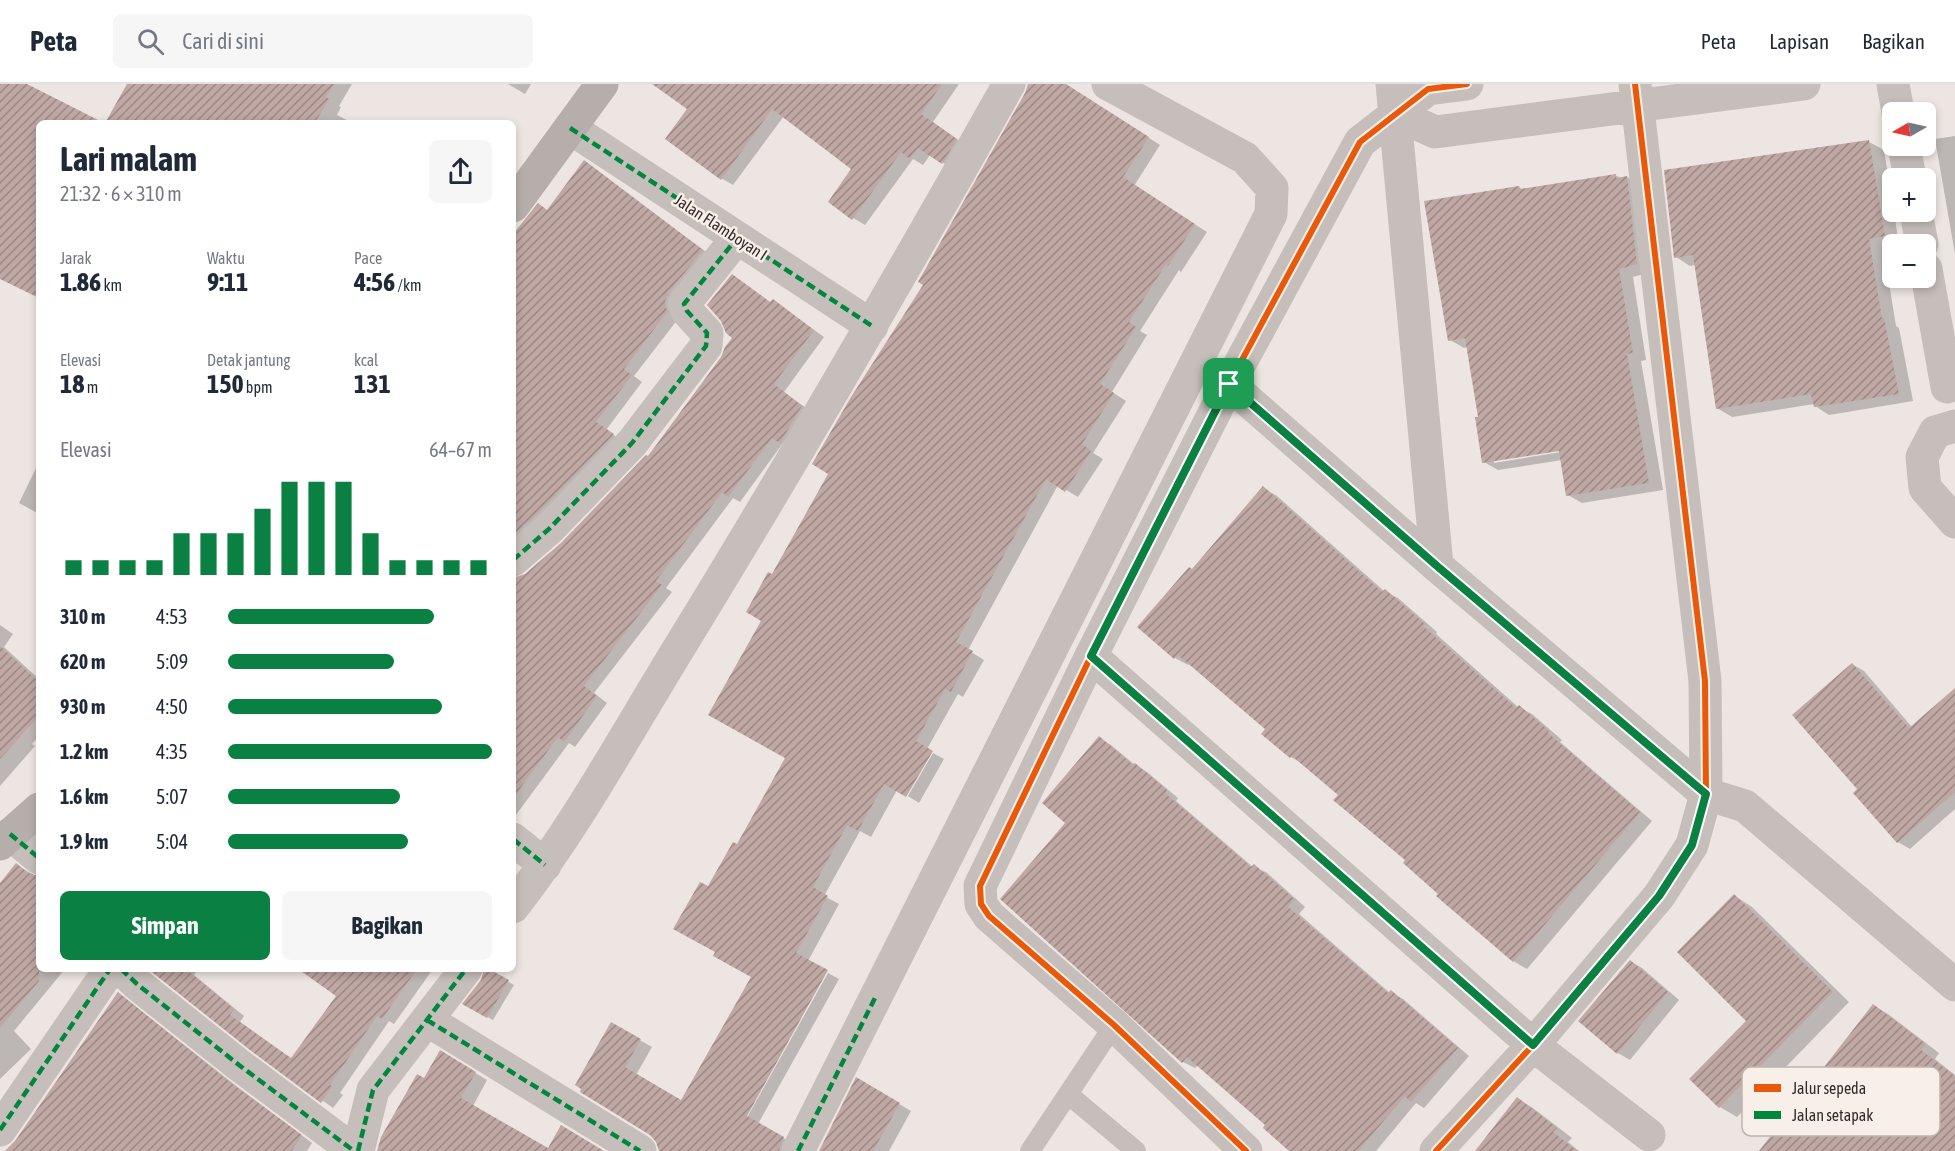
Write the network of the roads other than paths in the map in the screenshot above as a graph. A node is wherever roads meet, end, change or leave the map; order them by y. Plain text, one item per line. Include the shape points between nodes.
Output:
1 (602, 84) edge
2 (1009, 84) edge
3 (1108, 84) edge
4 (1467, 84) edge
5 (1804, 84) edge
6 (1893, 84) edge
7 (1637, 95) edge
8 (1394, 99) edge
9 (1896, 102) edge
10 (570, 128) junction
11 (516, 202) edge
12 (737, 238) junction
13 (1929, 288) edge
14 (872, 326) junction
15 (1229, 384) junction
16 (1947, 387) dead end
17 (1955, 426) edge
18 (1955, 522) edge
19 (516, 553) edge
20 (1437, 566) junction
21 (1091, 656) junction
22 (1706, 794) junction
23 (36, 812) edge
24 (5, 839) edge
25 (516, 842) edge
26 (36, 856) edge
27 (545, 866) junction
28 (516, 903) edge
29 (108, 972) edge
30 (124, 972) edge
31 (464, 972) edge
32 (1955, 985) edge
33 (427, 1020) junction
34 (1114, 1025) junction
35 (1533, 1045) junction
36 (1069, 1095) junction
37 (0, 1130) edge
38 (1649, 1135) dead end
39 (356, 1151) edge
40 (640, 1151) edge
41 (798, 1151) edge
42 (1030, 1151) edge
43 (1136, 1151) edge
44 (1246, 1151) edge
45 (1436, 1151) edge

1 - 10 main road
2 - 14 street
3 - 41 street via 1245,158 1272,188 1270,214
4 - 8 street
5 - 7 street
6 - 9 street
7 - 8 street via 1435,132
7 - 22 street via 1705,681
8 - 15 street via 1360,142
8 - 20 street
10 - 11 main road
10 - 12 street, Jalan Flamboyan I
12 - 14 street, Jalan Flamboyan I
12 - 19 street via 684,304 707,333 706,346 632,443 549,529
13 - 16 street
14 - 27 street
15 - 20 street
15 - 21 street
17 - 18 street via 1935,432 1922,457 1925,488
20 - 22 street
21 - 34 street via 980,886 981,904 989,916
21 - 35 street
22 - 32 street via 1745,807
22 - 35 street via 1692,845 1659,896
23 - 24 main road
24 - 26 street
25 - 27 street
27 - 28 street
29 - 37 street
30 - 39 street via 239,1065
31 - 33 street
33 - 39 street via 373,1090
33 - 40 street
34 - 36 lane
34 - 44 street
35 - 38 street
35 - 45 street
36 - 42 lane
36 - 43 lane

